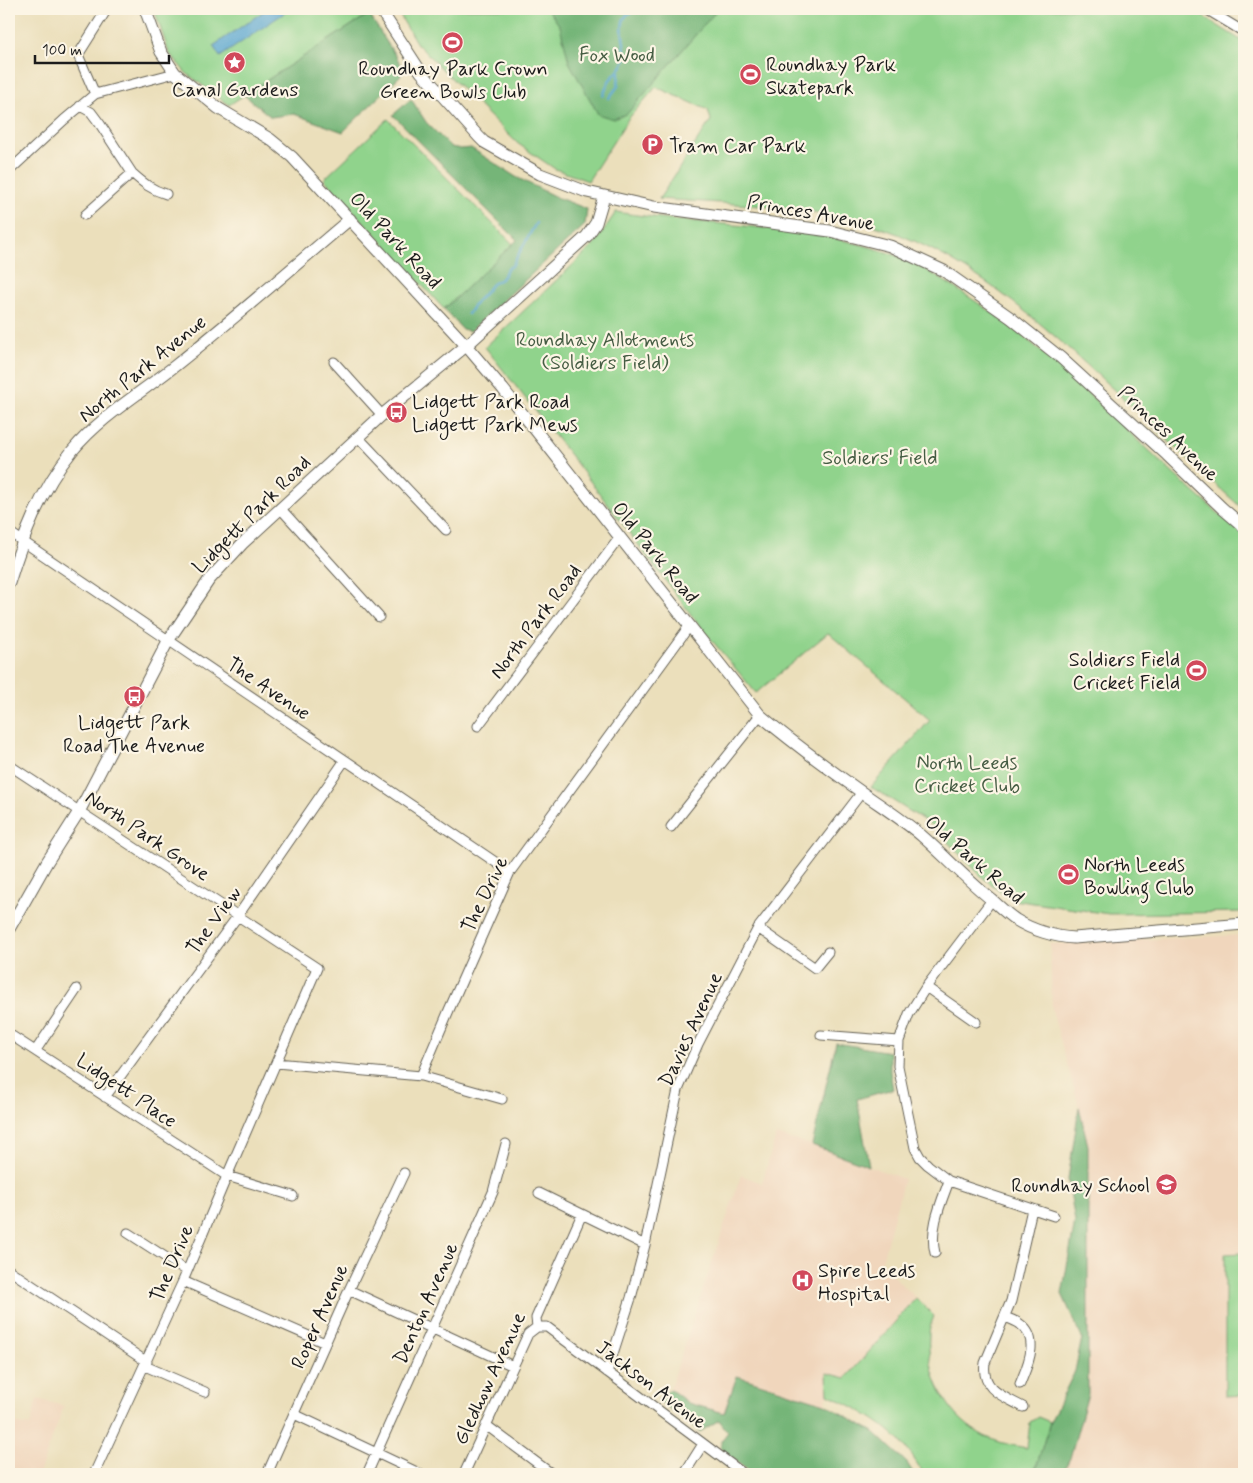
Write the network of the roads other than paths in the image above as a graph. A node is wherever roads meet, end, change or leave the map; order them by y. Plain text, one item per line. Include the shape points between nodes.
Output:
1 (107, 9) edge
2 (145, 9) edge
3 (380, 9) edge
4 (1206, 9) edge
5 (1244, 32) edge
6 (174, 73) junction
7 (95, 94) junction
8 (80, 106) junction
9 (9, 170) edge
10 (132, 173) junction
11 (166, 194) dead end
12 (604, 196) junction
13 (85, 215) dead end
14 (350, 219) junction
15 (466, 346) junction
16 (334, 362) dead end
17 (382, 415) junction
18 (358, 437) junction
19 (280, 508) junction
20 (1244, 527) edge
21 (446, 530) dead end
22 (9, 532) edge
23 (620, 537) junction
24 (22, 541) junction
25 (9, 583) edge
26 (379, 617) dead end
27 (690, 625) junction
28 (168, 641) junction
29 (760, 715) junction
30 (478, 726) dead end
31 (345, 760) junction
32 (9, 764) edge
33 (862, 792) junction
34 (80, 810) junction
35 (671, 827) dead end
36 (510, 872) junction
37 (992, 900) junction
38 (237, 917) junction
39 (1244, 924) edge
40 (758, 928) junction
41 (9, 929) edge
42 (828, 952) dead end
43 (318, 968) joint
44 (926, 987) junction
45 (77, 989) dead end
46 (976, 1022) dead end
47 (9, 1034) edge
48 (822, 1035) dead end
49 (899, 1041) junction
50 (36, 1050) junction
51 (276, 1063) junction
52 (421, 1076) junction
53 (105, 1098) junction
54 (502, 1099) dead end
55 (506, 1144) dead end
56 (404, 1173) dead end
57 (227, 1176) junction
58 (949, 1181) junction
59 (539, 1193) dead end
60 (292, 1196) dead end
61 (1032, 1210) junction
62 (582, 1214) junction
63 (1054, 1216) dead end
64 (128, 1233) dead end
65 (645, 1245) junction
66 (935, 1253) dead end
67 (9, 1270) edge
68 (187, 1271) junction
69 (183, 1281) junction
70 (349, 1290) junction
71 (1005, 1317) junction
72 (537, 1327) junction
73 (433, 1328) junction
74 (326, 1344) junction
75 (146, 1364) junction
76 (513, 1366) junction
77 (607, 1372) junction
78 (1020, 1384) dead end
79 (205, 1392) dead end
80 (1023, 1407) dead end
81 (294, 1414) junction
82 (486, 1425) junction
83 (703, 1444) junction
84 (376, 1453) junction
85 (94, 1474) edge
86 (267, 1474) edge
87 (367, 1474) edge
88 (421, 1474) edge
89 (464, 1474) edge
90 (552, 1474) edge
91 (684, 1474) edge
92 (744, 1474) edge

1 - 7 street via 78,55
2 - 6 street, Old Park Road via 161,52
3 - 12 street, Princes Avenue via 421,72 484,142 540,174
4 - 5 street
6 - 7 street
6 - 14 street, Old Park Road via 210,102 270,139 292,157
7 - 8 street
8 - 9 street
8 - 10 street via 91,112
10 - 11 street via 154,190
10 - 13 street
12 - 15 street, Lidgett Park Road via 596,223 587,236
12 - 20 street, Princes Avenue via 654,207 830,231 890,246 944,272 1011,318 1061,358
14 - 15 street, Old Park Road
14 - 24 street, North Park Avenue via 176,365 108,415 72,451 49,484
15 - 17 street, Lidgett Park Road
15 - 23 street, Old Park Road
16 - 17 street
17 - 18 street, Lidgett Park Road
18 - 19 street, Lidgett Park Road
18 - 21 street
19 - 26 street
19 - 28 street, Lidgett Park Road via 223,563 193,601
22 - 24 street, The Avenue
23 - 27 street, Old Park Road
23 - 30 street, North Park Road
24 - 25 street, North Park Avenue
24 - 28 street, The Avenue
27 - 29 street, Old Park Road
27 - 36 street, The Drive
28 - 31 street, The Avenue
28 - 34 street, Lidgett Park Road
29 - 33 street, Old Park Road
29 - 35 street
31 - 36 street, The Avenue
31 - 38 street, The View
32 - 34 street, North Park Grove
33 - 37 street, Old Park Road via 922,836
33 - 40 street, Davies Avenue
34 - 38 street, North Park Grove
34 - 41 street, Lidgett Park Road
36 - 52 street, The Drive
37 - 39 street, Old Park Road via 1017,920 1062,937
37 - 44 street
38 - 43 street, North Park Grove
38 - 53 street, The View
40 - 42 street via 815,968
40 - 65 street, Davies Avenue via 678,1090
43 - 51 street, The Drive
44 - 46 street
44 - 49 street via 909,1014
45 - 50 street
47 - 50 street, Lidgett Place
48 - 49 street
49 - 58 street via 898,1066 916,1148 928,1166
50 - 53 street, Lidgett Place
51 - 52 street
51 - 57 street, The Drive
52 - 54 street
53 - 57 street, Lidgett Place
55 - 73 street, Denton Avenue via 493,1192
56 - 70 street, Roper Avenue
57 - 60 street, Lidgett Place
57 - 68 street, The Drive
58 - 61 street
58 - 66 street via 933,1235
59 - 62 street
61 - 63 street
61 - 71 street
62 - 65 street
62 - 72 street, Gledhow Avenue via 536,1318
64 - 68 street
65 - 77 street, Davies Avenue
67 - 75 street
68 - 69 street, The Drive
69 - 74 street
69 - 75 street, The Drive
70 - 73 street
70 - 74 street, Roper Avenue
71 - 78 street via 1020,1324 1031,1342 1032,1352
71 - 80 street via 985,1362 985,1378 995,1391
72 - 76 street, Gledhow Avenue via 528,1334
72 - 77 street, Jackson Avenue via 552,1330
73 - 76 street
73 - 84 street, Denton Avenue
74 - 81 street, Roper Avenue
75 - 79 street
75 - 85 street, The Drive
76 - 82 street, Gledhow Avenue
77 - 83 street, Jackson Avenue
81 - 84 street
81 - 86 street, Roper Avenue
82 - 89 street, Gledhow Avenue
82 - 90 street
83 - 91 street
83 - 92 street, Jackson Avenue
84 - 87 street, Denton Avenue
84 - 88 street

